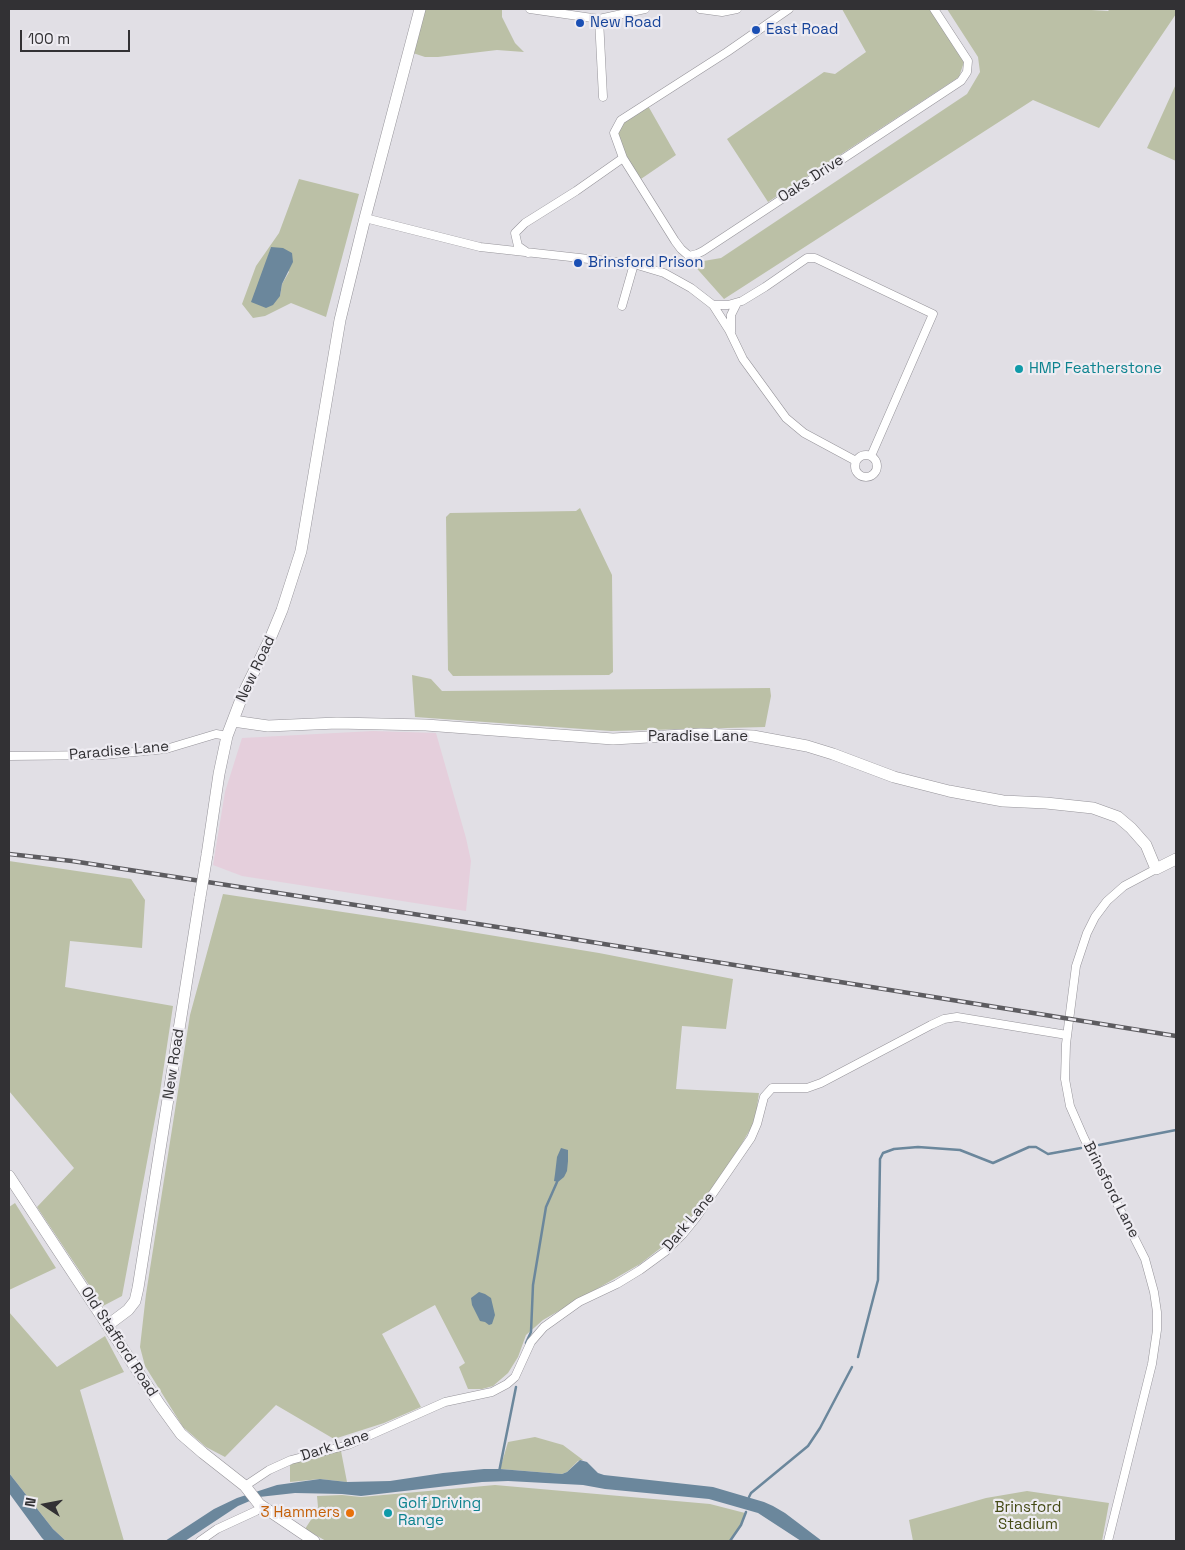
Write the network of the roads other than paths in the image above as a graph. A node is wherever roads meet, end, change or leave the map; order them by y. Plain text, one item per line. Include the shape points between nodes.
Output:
1 (420, 9) edge
2 (530, 9) edge
3 (645, 9) edge
4 (700, 9) edge
5 (737, 9) edge
6 (789, 9) edge
7 (934, 9) edge
8 (599, 19) junction
9 (603, 97) dead end
10 (624, 158) junction
11 (365, 218) junction
12 (528, 253) junction
13 (634, 264) junction
14 (737, 303) junction
15 (713, 305) junction
16 (622, 306) dead end
17 (731, 334) junction
18 (871, 456) junction
19 (856, 461) junction
20 (232, 721) junction
21 (227, 736) junction
22 (9, 756) edge
23 (1176, 859) edge
24 (1156, 868) junction
25 (1067, 1035) junction
26 (9, 1176) edge
27 (108, 1325) junction
28 (247, 1488) junction
29 (260, 1505) junction
30 (200, 1541) edge
31 (314, 1541) edge
32 (1108, 1541) edge

1 - 11 street, New Road
2 - 8 street
3 - 8 street
4 - 5 street via 722,12
6 - 10 street, Oaks Drive via 621,120 614,133
7 - 10 street, Oaks Drive via 968,61 961,81 697,254 689,256 681,249
8 - 9 street
10 - 12 street via 525,222 515,233 518,246
11 - 12 street via 480,247
11 - 20 street, New Road via 340,320 301,551 282,610
12 - 13 street
13 - 15 street via 664,273
13 - 16 street
14 - 15 street
14 - 17 street via 731,315
14 - 18 street via 807,258 814,258 933,314
15 - 17 street
17 - 19 street via 743,359 786,418 804,433
18 - 19 street via 862,456
18 - 19 street via 877,467 875,473 868,477 858,474
20 - 21 street, New Road
20 - 24 street, Paradise Lane via 268,726 400,723 613,739 700,734 752,736 807,746 894,777 949,791 1003,801 1094,808 1118,817 1131,828 1146,845
21 - 22 street, Paradise Lane via 216,734 166,749 104,755
21 - 27 street, New Road, bridge via 138,1288 135,1301 128,1310
23 - 24 street
24 - 25 street, Brinsford Lane via 1124,886 1095,917 1076,966
25 - 28 street, Dark Lane via 957,1017 944,1019 821,1083 807,1088 772,1088 764,1097 751,1138 683,1234 666,1252 640,1270 579,1302 544,1328 531,1342 515,1377 508,1384 492,1392 445,1402 348,1444 291,1460 270,1470
25 - 32 street, Brinsford Lane via 1065,1079 1070,1106 1145,1259 1157,1312 1152,1364
26 - 27 street, Old Stafford Road
27 - 28 street, Old Stafford Road via 181,1434
28 - 29 street, Old Stafford Road
29 - 30 street via 256,1511
29 - 31 street

